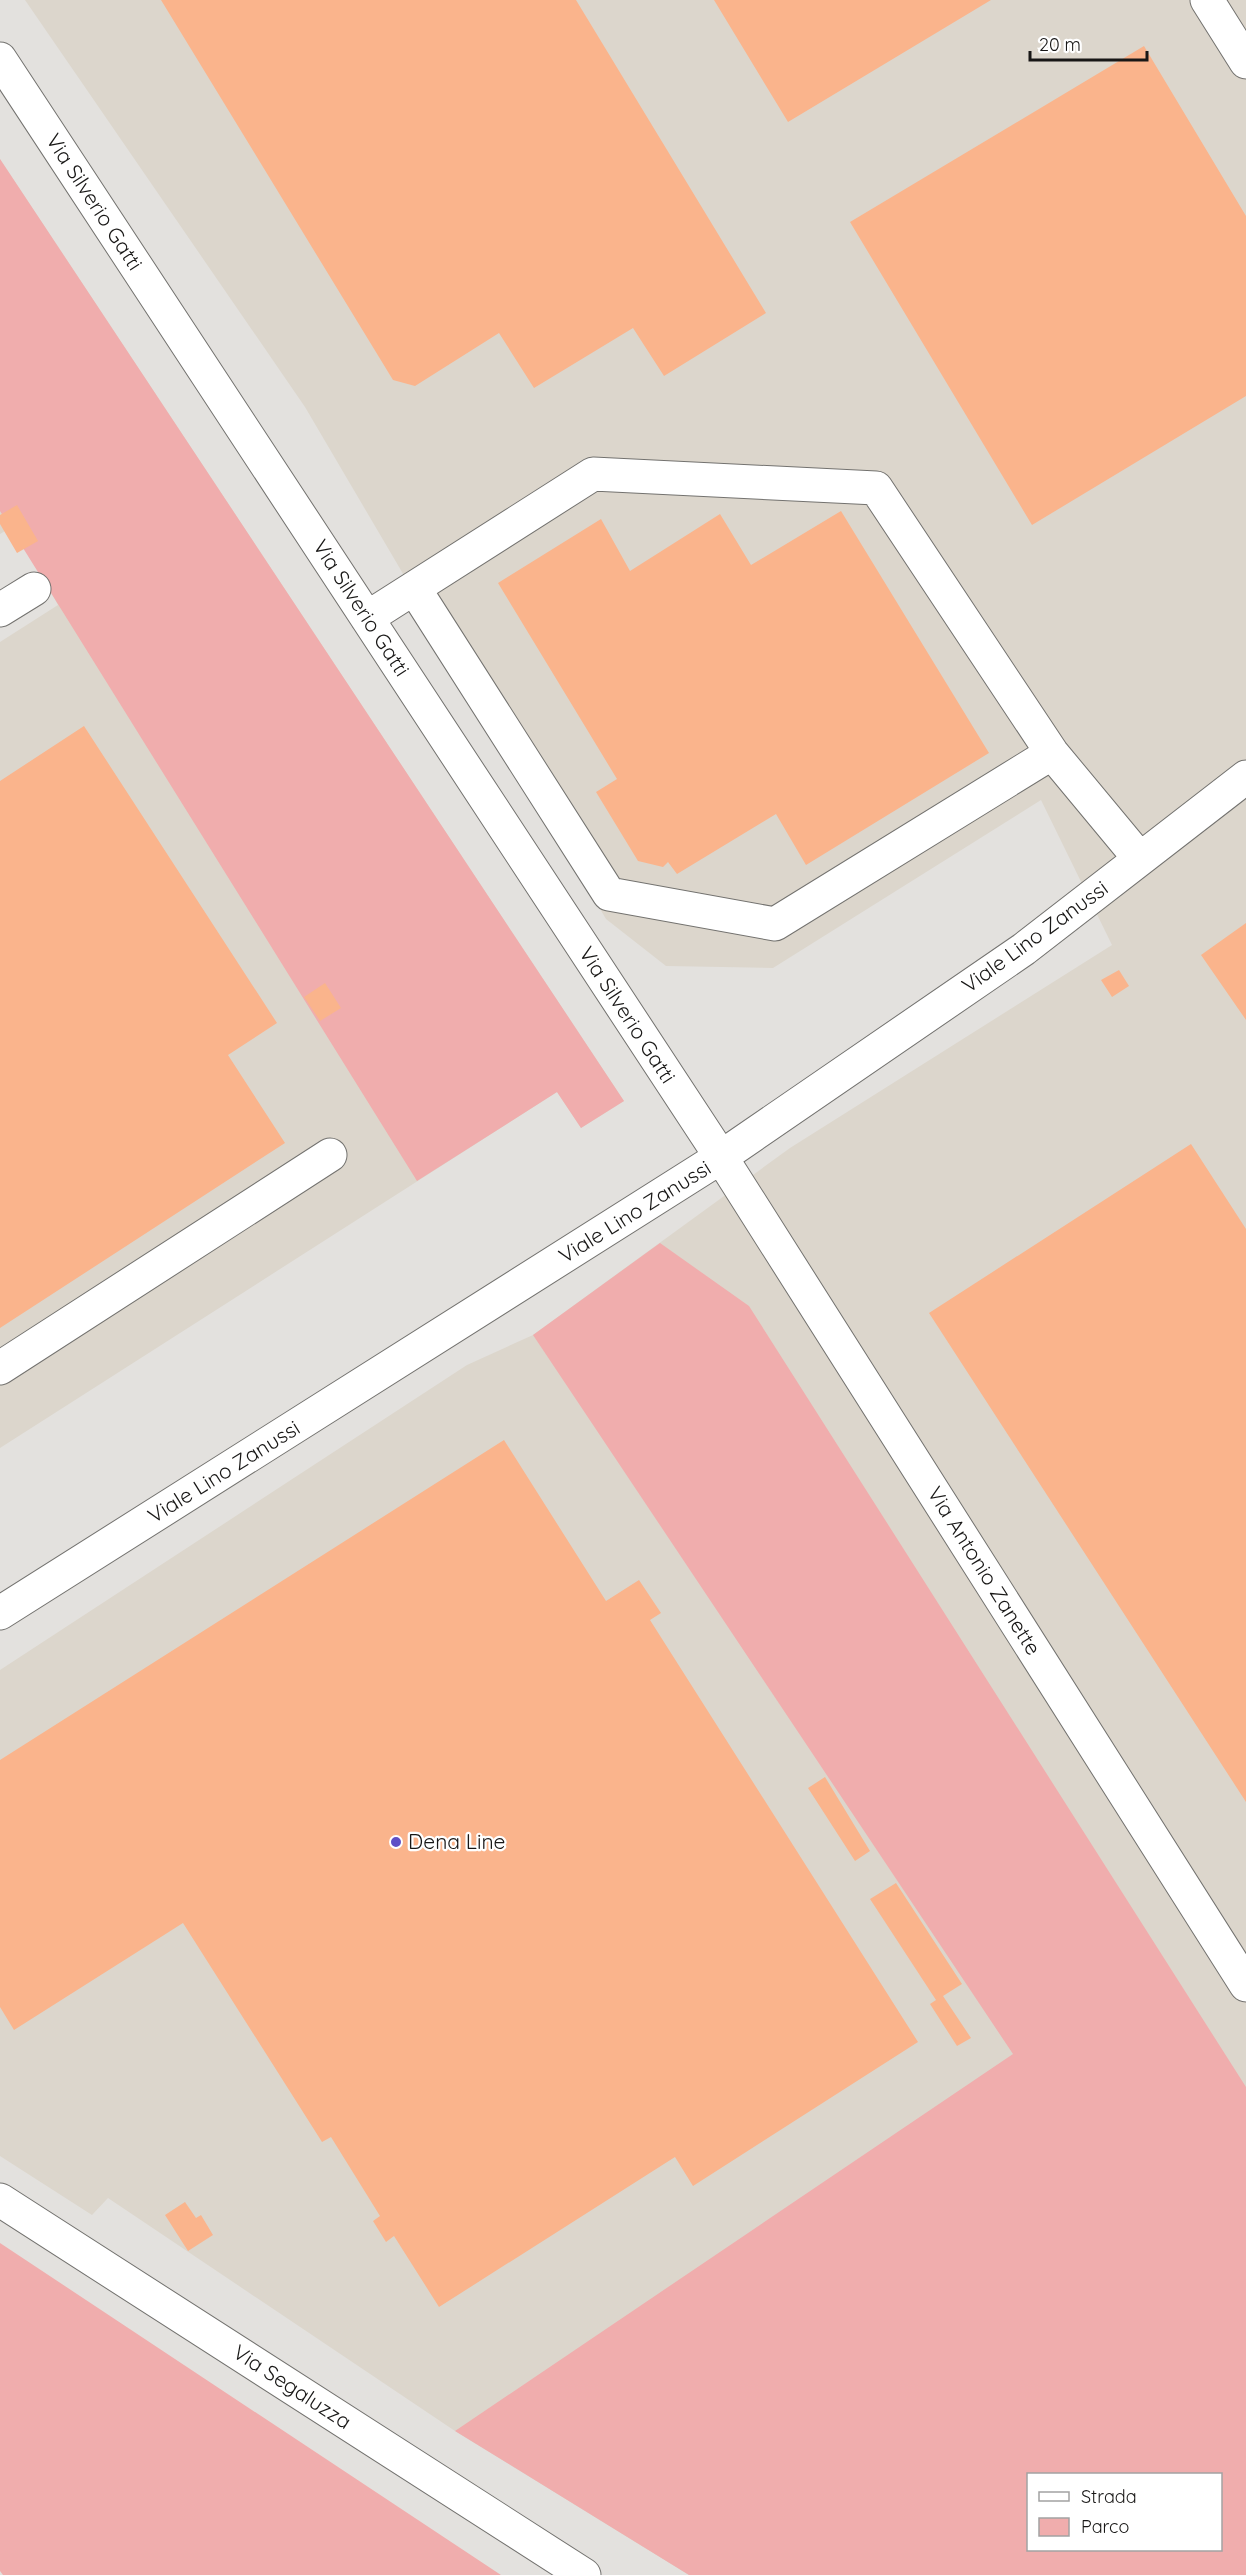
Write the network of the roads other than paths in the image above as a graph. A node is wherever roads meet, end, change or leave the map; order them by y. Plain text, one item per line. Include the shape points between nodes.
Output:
1 (1207, 0) edge
2 (0, 59) edge
3 (1246, 62) edge
4 (414, 588) junction
5 (34, 589) dead end
6 (0, 610) edge
7 (367, 618) junction
8 (1052, 753) junction
9 (1246, 777) edge
10 (1140, 859) junction
11 (330, 1155) dead end
12 (721, 1158) junction
13 (0, 1368) edge
14 (0, 1613) edge
15 (1246, 1985) edge
16 (0, 2200) edge
17 (584, 2575) edge

1 - 3 street
2 - 7 street, Via Silverio Gatti
4 - 7 street
4 - 8 street via 593,474 876,488
4 - 8 street via 609,894 775,924
5 - 6 street
7 - 12 street, Via Silverio Gatti
8 - 10 street
9 - 10 street, Viale Lino Zanussi
10 - 12 street, Viale Lino Zanussi via 1024,949
11 - 13 street
12 - 14 street, Viale Lino Zanussi
12 - 15 street, Via Antonio Zanette
16 - 17 street, Via Segaluzza

